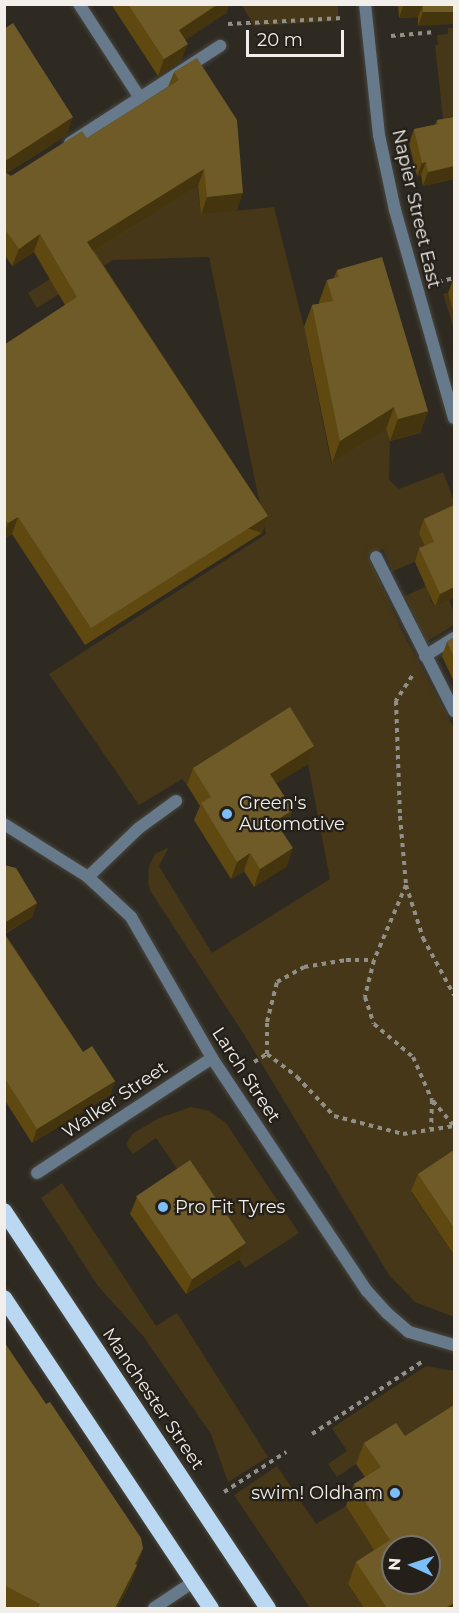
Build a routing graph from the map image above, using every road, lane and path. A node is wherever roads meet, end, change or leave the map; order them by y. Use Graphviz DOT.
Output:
graph roads {
  1 [pos="79,4"];
  2 [pos="365,4"];
  3 [pos="344,18"];
  4 [pos="219,28"];
  5 [pos="435,33"];
  6 [pos="387,36"];
  7 [pos="220,46"];
  8 [pos="140,98"];
  9 [pos="63,148"];
  10 [pos="454,278"];
  11 [pos="434,284"];
  12 [pos="454,418"];
  13 [pos="376,557"];
  14 [pos="454,638"];
  15 [pos="425,656"];
  16 [pos="454,711"];
  17 [pos="176,801"];
  18 [pos="4,824"];
  19 [pos="88,877"];
  20 [pos="406,885"];
  21 [pos="374,960"];
  22 [pos="454,995"];
  23 [pos="267,1054"];
  24 [pos="212,1058"];
  25 [pos="254,1062"];
  26 [pos="432,1100"];
  27 [pos="454,1126"];
  28 [pos="431,1129"];
  29 [pos="37,1173"];
  30 [pos="4,1211"];
  31 [pos="4,1298"];
  32 [pos="454,1345"];
  33 [pos="423,1361"];
  34 [pos="312,1434"];
  35 [pos="286,1452"];
  36 [pos="224,1492"];
  37 [pos="193,1582"];
  38 [pos="154,1608"];
  39 [pos="211,1608"];
  40 [pos="268,1608"];
  1 -- 8 [label="street"];
  2 -- 12 [label="street, Napier Street East"];
  3 -- 4 [label="path"];
  5 -- 6 [label="path"];
  7 -- 8 [label="street"];
  8 -- 9 [label="street"];
  10 -- 11 [label="path"];
  13 -- 15 [label="street"];
  14 -- 15 [label="street"];
  15 -- 16 [label="street"];
  15 -- 20 [label="path"];
  17 -- 19 [label="street"];
  18 -- 19 [label="street, Larch Street"];
  19 -- 24 [label="street, Larch Street"];
  20 -- 21 [label="path"];
  20 -- 22 [label="path"];
  21 -- 23 [label="path"];
  21 -- 26 [label="path"];
  23 -- 25 [label="path"];
  23 -- 28 [label="path"];
  24 -- 29 [label="street, Walker Street"];
  24 -- 32 [label="street, Larch Street"];
  26 -- 27 [label="path"];
  26 -- 28 [label="path"];
  27 -- 28 [label="path"];
  30 -- 40 [label="highway, Manchester Street"];
  31 -- 37 [label="highway"];
  33 -- 34 [label="path"];
  35 -- 36 [label="path"];
  37 -- 38 [label="street"];
  37 -- 39 [label="highway"];
}
